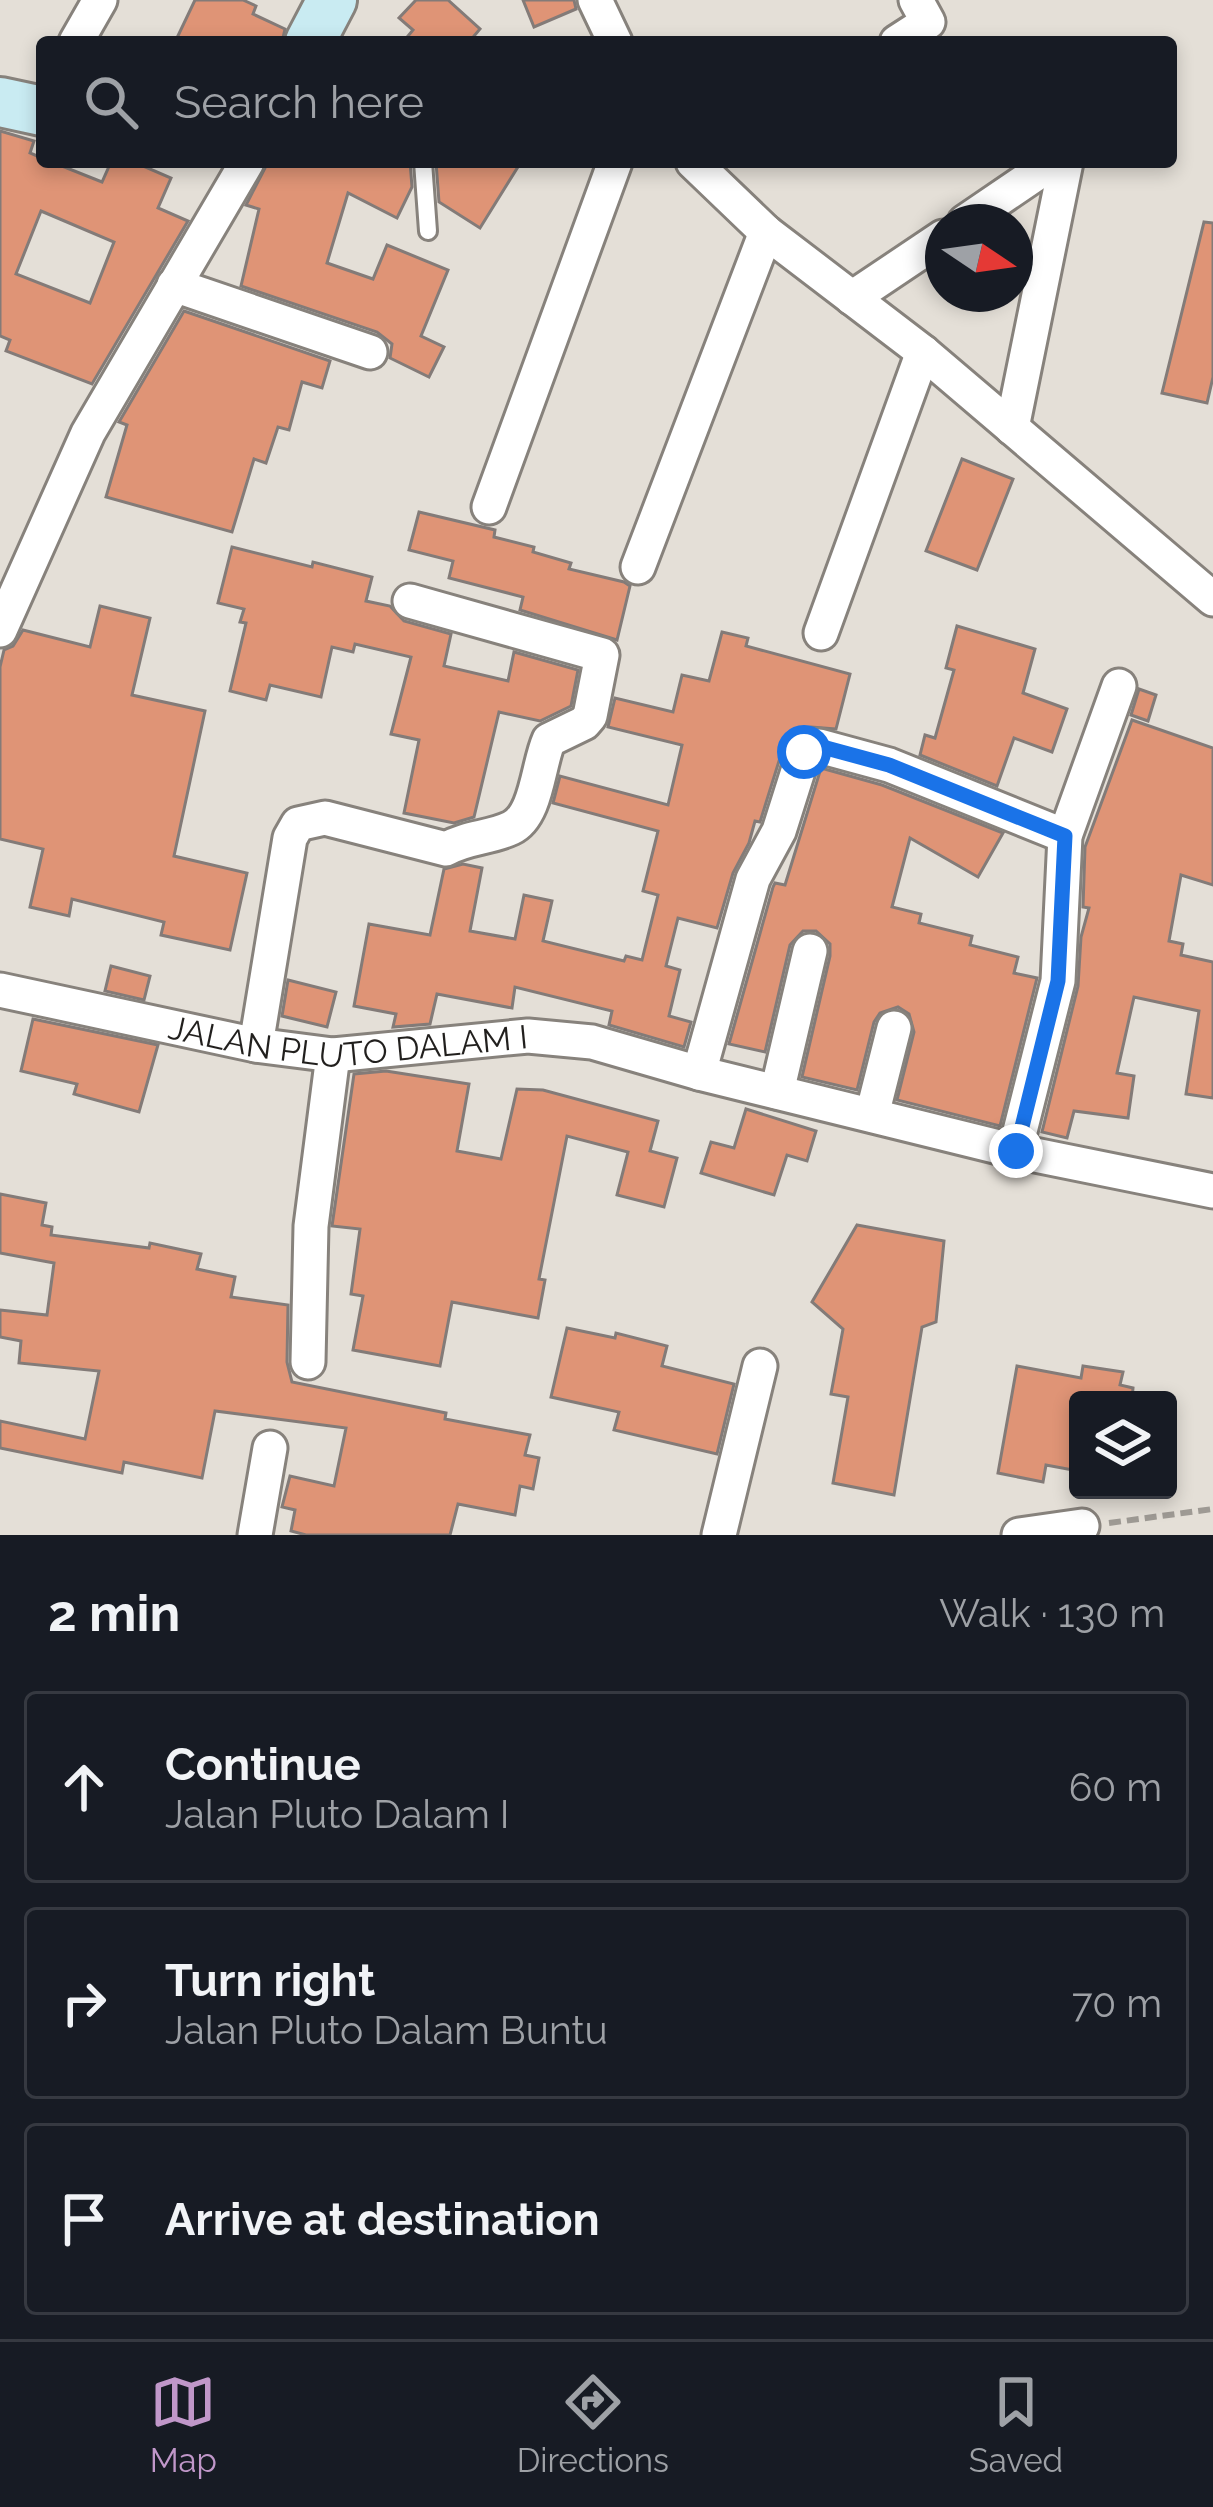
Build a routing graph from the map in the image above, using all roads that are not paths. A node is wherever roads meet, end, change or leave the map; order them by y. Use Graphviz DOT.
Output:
graph roads {
  1 [pos="100,0"];
  2 [pos="332,0"];
  3 [pos="595,0"];
  4 [pos="916,0"];
  5 [pos="79,36"];
  6 [pos="313,36"];
  7 [pos="612,36"];
  8 [pos="906,36"];
  9 [pos="0,102"];
  10 [pos="36,110"];
  11 [pos="243,168"];
  12 [pos="423,168"];
  13 [pos="613,168"];
  14 [pos="706,168"];
  15 [pos="1044,168"];
  16 [pos="1065,168"];
  17 [pos="991,204"];
  18 [pos="428,231"];
  19 [pos="766,232"];
  20 [pos="925,249"];
  21 [pos="174,285"];
  22 [pos="852,298"];
  23 [pos="370,352"];
  24 [pos="923,352"];
  25 [pos="1012,428"];
  26 [pos="490,507"];
  27 [pos="638,567"];
  28 [pos="1213,599"];
  29 [pos="410,601"];
  30 [pos="0,630"];
  31 [pos="821,633"];
  32 [pos="1119,686"];
  33 [pos="1065,836"];
  34 [pos="810,951"];
  35 [pos="0,990"];
  36 [pos="893,1028"];
  37 [pos="256,1045"];
  38 [pos="334,1055"];
  39 [pos="699,1073"];
  40 [pos="777,1092"];
  41 [pos="872,1115"];
  42 [pos="1016,1151"];
  43 [pos="1213,1191"];
  44 [pos="308,1362"];
  45 [pos="760,1366"];
  46 [pos="270,1448"];
  47 [pos="1082,1526"];
  48 [pos="255,1535"];
  49 [pos="719,1535"];
  50 [pos="1019,1535"];
  1 -- 5 [label="street"];
  2 -- 6 [label="street"];
  3 -- 7 [label="street"];
  4 -- 8 [label="street"];
  9 -- 10 [label="street"];
  11 -- 21 [label="street"];
  12 -- 18 [label="lane"];
  13 -- 26 [label="street"];
  14 -- 19 [label="street"];
  15 -- 17 [label="street"];
  16 -- 25 [label="street"];
  19 -- 22 [label="street"];
  19 -- 27 [label="street"];
  20 -- 22 [label="street"];
  21 -- 23 [label="street"];
  21 -- 30 [label="street"];
  22 -- 24 [label="street"];
  24 -- 25 [label="street"];
  24 -- 31 [label="street"];
  25 -- 28 [label="street"];
  29 -- 37 [label="street"];
  32 -- 33 [label="street"];
  33 -- 39 [label="street"];
  33 -- 42 [label="street"];
  34 -- 40 [label="street"];
  35 -- 37 [label="street, JALAN PLUTO DALAM I"];
  36 -- 41 [label="street"];
  37 -- 38 [label="street, JALAN PLUTO DALAM I"];
  38 -- 39 [label="street, JALAN PLUTO DALAM I"];
  38 -- 44 [label="street"];
  39 -- 40 [label="street, JALAN PLUTO DALAM I"];
  40 -- 41 [label="street, JALAN PLUTO DALAM I"];
  41 -- 42 [label="street, JALAN PLUTO DALAM I"];
  42 -- 43 [label="street, JALAN PLUTO DALAM I"];
  45 -- 49 [label="street"];
  46 -- 48 [label="street"];
  47 -- 50 [label="street"];
}
